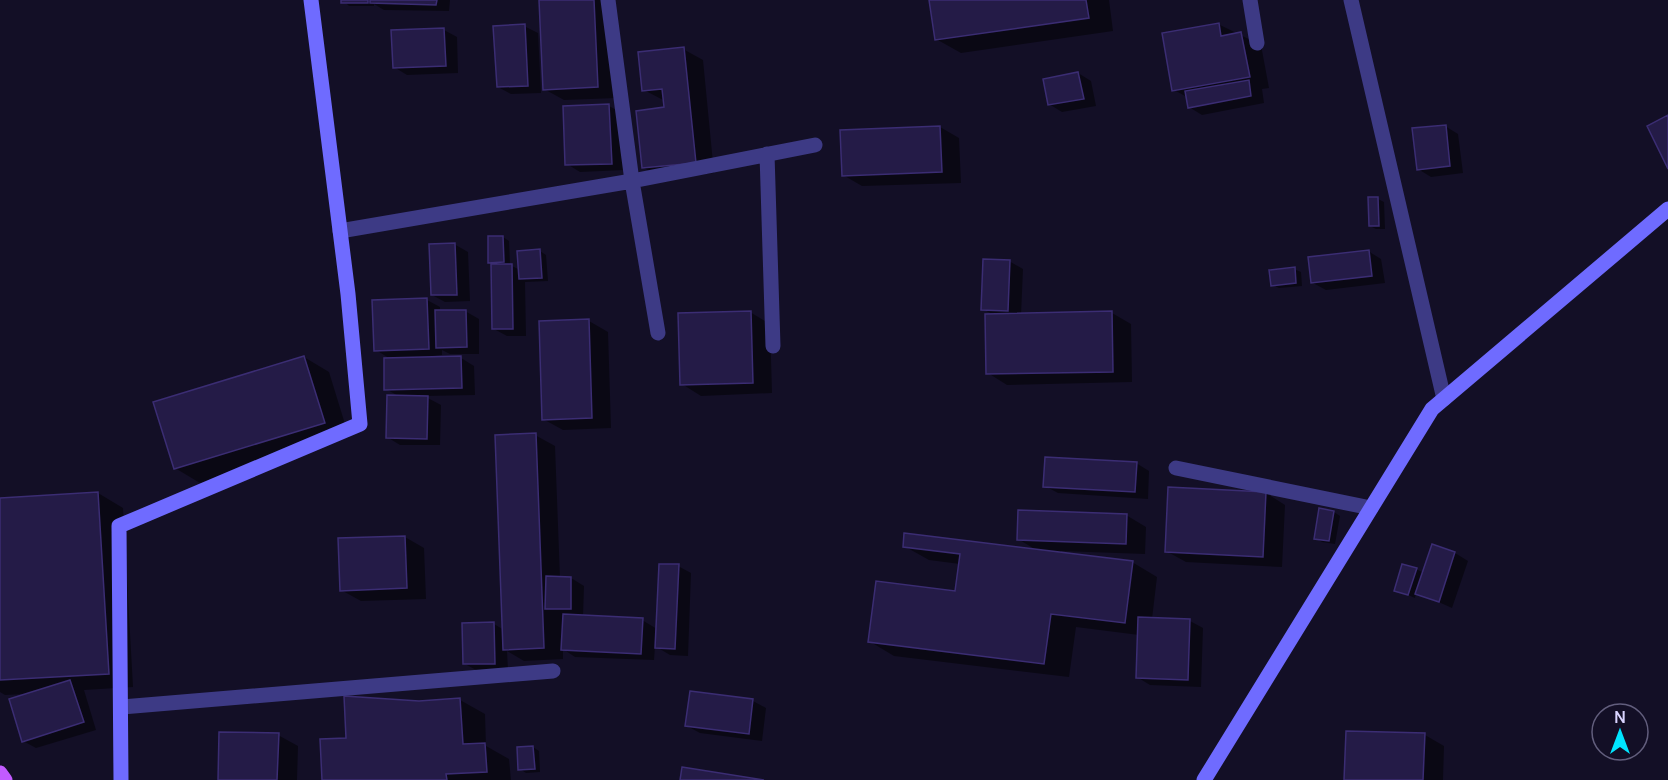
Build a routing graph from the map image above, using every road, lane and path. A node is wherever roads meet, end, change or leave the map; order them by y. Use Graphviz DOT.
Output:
graph roads {
  1 [pos="311,0"];
  2 [pos="608,0"];
  3 [pos="1250,0"];
  4 [pos="1351,0"];
  5 [pos="1257,43"];
  6 [pos="815,145"];
  7 [pos="767,154"];
  8 [pos="632,181"];
  9 [pos="1668,209"];
  10 [pos="340,231"];
  11 [pos="658,333"];
  12 [pos="772,346"];
  13 [pos="1444,399"];
  14 [pos="1176,468"];
  15 [pos="1371,508"];
  16 [pos="553,671"];
  17 [pos="122,707"];
  18 [pos="0,773"];
  19 [pos="5,780"];
  20 [pos="121,780"];
  21 [pos="1204,780"];
  1 -- 10 [label="street"];
  2 -- 8 [label="street"];
  3 -- 5 [label="street"];
  4 -- 13 [label="street"];
  6 -- 7 [label="street"];
  7 -- 8 [label="street"];
  7 -- 12 [label="street"];
  8 -- 10 [label="street"];
  8 -- 11 [label="street"];
  9 -- 13 [label="street"];
  10 -- 17 [label="street"];
  13 -- 15 [label="street"];
  14 -- 15 [label="street"];
  15 -- 21 [label="street"];
  16 -- 17 [label="street"];
  17 -- 20 [label="street"];
  18 -- 19 [label="main road"];
}
